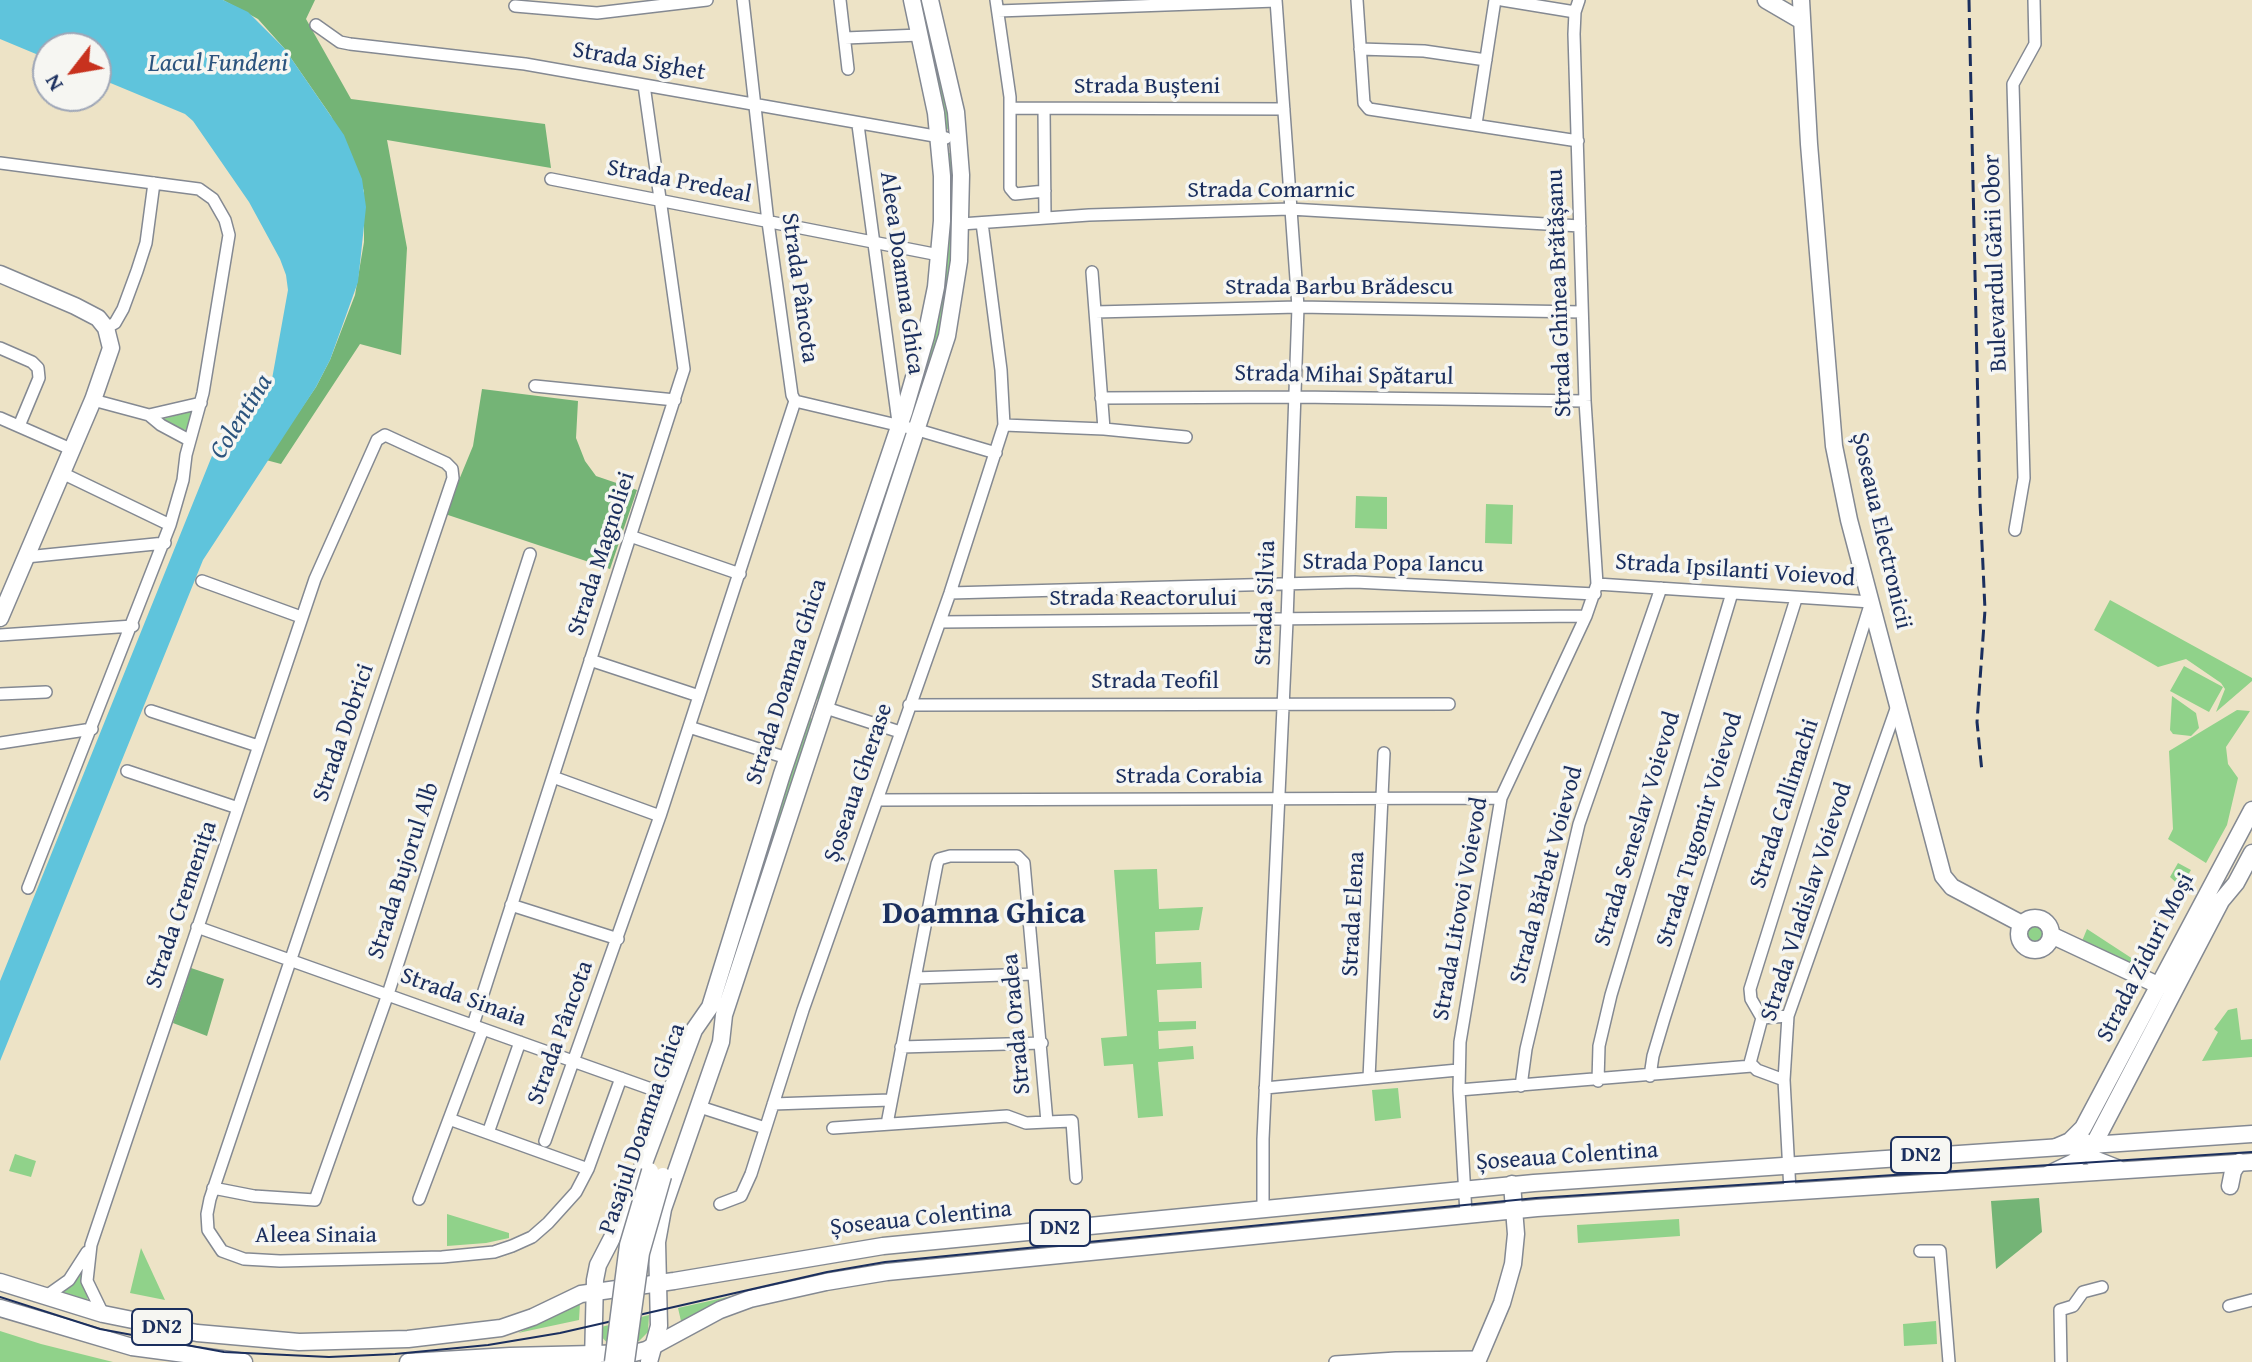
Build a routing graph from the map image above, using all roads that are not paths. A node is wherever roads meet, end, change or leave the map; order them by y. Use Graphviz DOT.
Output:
graph roads {
  1 [pos="707,0"];
  2 [pos="743,0"];
  3 [pos="840,0"];
  4 [pos="912,0"];
  5 [pos="930,0"];
  6 [pos="1357,0"];
  7 [pos="1495,0"];
  8 [pos="1502,0"];
  9 [pos="1766,0"];
  10 [pos="1801,0"];
  11 [pos="2034,0"];
  12 [pos="1276,1"];
  13 [pos="997,5"];
  14 [pos="515,6"];
  15 [pos="1577,6"];
  16 [pos="1802,21"];
  17 [pos="316,25"];
  18 [pos="920,35"];
  19 [pos="845,38"];
  20 [pos="1360,49"];
  21 [pos="1486,60"];
  22 [pos="848,69"];
  23 [pos="644,85"];
  24 [pos="755,106"];
  25 [pos="1011,108"];
  26 [pos="1044,109"];
  27 [pos="1284,109"];
  28 [pos="1476,124"];
  29 [pos="858,125"];
  30 [pos="958,138"];
  31 [pos="939,139"];
  32 [pos="1578,141"];
  33 [pos="0,163"];
  34 [pos="551,179"];
  35 [pos="154,183"];
  36 [pos="1045,191"];
  37 [pos="659,199"];
  38 [pos="1290,209"];
  39 [pos="1045,218"];
  40 [pos="768,222"];
  41 [pos="982,223"];
  42 [pos="961,224"];
  43 [pos="1580,226"];
  44 [pos="875,243"];
  45 [pos="939,255"];
  46 [pos="1092,272"];
  47 [pos="0,274"];
  48 [pos="1298,307"];
  49 [pos="1095,312"];
  50 [pos="1582,312"];
  51 [pos="106,328"];
  52 [pos="0,348"];
  53 [pos="535,386"];
  54 [pos="1297,397"];
  55 [pos="1101,398"];
  56 [pos="93,400"];
  57 [pos="675,400"];
  58 [pos="795,401"];
  59 [pos="1585,401"];
  60 [pos="201,403"];
  61 [pos="149,415"];
  62 [pos="0,418"];
  63 [pos="1004,425"];
  64 [pos="19,426"];
  65 [pos="898,426"];
  66 [pos="1104,429"];
  67 [pos="918,430"];
  68 [pos="1186,437"];
  69 [pos="189,440"];
  70 [pos="73,450"];
  71 [pos="996,453"];
  72 [pos="62,473"];
  73 [pos="170,525"];
  74 [pos="2015,530"];
  75 [pos="630,536"];
  76 [pos="165,543"];
  77 [pos="530,554"];
  78 [pos="26,557"];
  79 [pos="740,574"];
  80 [pos="315,579"];
  81 [pos="202,581"];
  82 [pos="7,584"];
  83 [pos="1289,584"];
  84 [pos="1661,588"];
  85 [pos="1596,589"];
  86 [pos="950,593"];
  87 [pos="1732,593"];
  88 [pos="1796,599"];
  89 [pos="1871,602"];
  90 [pos="1586,616"];
  91 [pos="301,617"];
  92 [pos="0,618"];
  93 [pos="1287,621"];
  94 [pos="940,622"];
  95 [pos="133,626"];
  96 [pos="0,635"];
  97 [pos="590,660"];
  98 [pos="46,692"];
  99 [pos="0,694"];
  100 [pos="699,696"];
  101 [pos="1284,703"];
  102 [pos="1449,704"];
  103 [pos="909,705"];
  104 [pos="1897,705"];
  105 [pos="826,708"];
  106 [pos="151,711"];
  107 [pos="689,727"];
  108 [pos="92,729"];
  109 [pos="900,732"];
  110 [pos="0,743"];
  111 [pos="258,746"];
  112 [pos="1384,753"];
  113 [pos="787,758"];
  114 [pos="127,771"];
  115 [pos="553,777"];
  116 [pos="1382,798"];
  117 [pos="1501,798"];
  118 [pos="1279,799"];
  119 [pos="877,800"];
  120 [pos="238,808"];
  121 [pos="2252,810"];
  122 [pos="660,816"];
  123 [pos="2252,853"];
  124 [pos="28,888"];
  125 [pos="511,905"];
  126 [pos="2022,924"];
  127 [pos="197,927"];
  128 [pos="2051,935"];
  129 [pos="618,939"];
  130 [pos="290,960"];
  131 [pos="1034,974"];
  132 [pos="915,978"];
  133 [pos="2160,986"];
  134 [pos="388,994"];
  135 [pos="717,1011"];
  136 [pos="1788,1016"];
  137 [pos="1762,1018"];
  138 [pos="478,1027"];
  139 [pos="520,1042"];
  140 [pos="1042,1043"];
  141 [pos="901,1047"];
  142 [pos="575,1062"];
  143 [pos="1752,1066"];
  144 [pos="1458,1070"];
  145 [pos="1650,1076"];
  146 [pos="621,1078"];
  147 [pos="1369,1078"];
  148 [pos="1784,1080"];
  149 [pos="1598,1081"];
  150 [pos="1521,1086"];
  151 [pos="1265,1088"];
  152 [pos="1459,1090"];
  153 [pos="668,1095"];
  154 [pos="890,1100"];
  155 [pos="773,1104"];
  156 [pos="700,1107"];
  157 [pos="2114,1107"];
  158 [pos="449,1119"];
  159 [pos="1047,1122"];
  160 [pos="887,1124"];
  161 [pos="765,1128"];
  162 [pos="833,1128"];
  163 [pos="488,1133"];
  164 [pos="2252,1134"];
  165 [pos="545,1141"];
  166 [pos="2133,1141"];
  167 [pos="2087,1142"];
  168 [pos="2245,1162"];
  169 [pos="2117,1168"];
  170 [pos="588,1169"];
  171 [pos="657,1174"];
  172 [pos="2049,1174"];
  173 [pos="1076,1178"];
  174 [pos="1789,1178"];
  175 [pos="1512,1184"];
  176 [pos="213,1188"];
  177 [pos="1464,1189"];
  178 [pos="419,1199"];
  179 [pos="720,1204"];
  180 [pos="1263,1209"];
  181 [pos="1514,1210"];
  182 [pos="1466,1214"];
  183 [pos="91,1245"];
  184 [pos="1920,1251"];
  185 [pos="0,1282"];
  186 [pos="658,1284"];
  187 [pos="2102,1287"];
  188 [pos="595,1291"];
  189 [pos="45,1297"];
  190 [pos="2252,1300"];
  191 [pos="2229,1306"];
  192 [pos="0,1308"];
  193 [pos="103,1314"];
  194 [pos="656,1345"];
  195 [pos="510,1356"];
  196 [pos="155,1357"];
  197 [pos="593,1358"];
  198 [pos="1399,1360"];
  199 [pos="1478,1360"];
  200 [pos="244,1362"];
  201 [pos="408,1362"];
  202 [pos="529,1362"];
  203 [pos="613,1362"];
  204 [pos="626,1362"];
  205 [pos="649,1362"];
  206 [pos="1335,1362"];
  207 [pos="1949,1362"];
  208 [pos="2061,1362"];
  1 -- 14 [label="street"];
  2 -- 24 [label="street, Strada Pâncota"];
  3 -- 19 [label="street"];
  4 -- 18 [label="main road, Strada Doamna Ghica"];
  5 -- 30 [label="main road, Strada Doamna Ghica"];
  6 -- 20 [label="street"];
  7 -- 21 [label="street"];
  8 -- 15 [label="street"];
  9 -- 16 [label="main road"];
  10 -- 16 [label="main road, Șoseaua Electronicii"];
  11 -- 74 [label="street, Bulevardul Gării Obor"];
  12 -- 13 [label="street"];
  12 -- 27 [label="street, Strada Silvia"];
  13 -- 25 [label="street"];
  15 -- 32 [label="street, Strada Ghinea Brătășanu"];
  16 -- 89 [label="main road, Șoseaua Electronicii"];
  17 -- 23 [label="street, Strada Sighet"];
  18 -- 19 [label="street"];
  18 -- 31 [label="main road, Strada Doamna Ghica"];
  19 -- 22 [label="street"];
  20 -- 21 [label="street"];
  20 -- 28 [label="street"];
  21 -- 28 [label="street"];
  23 -- 24 [label="street, Strada Sighet"];
  23 -- 37 [label="street, Strada Magnoliei"];
  24 -- 29 [label="street, Strada Sighet"];
  24 -- 40 [label="street, Strada Pâncota"];
  25 -- 26 [label="street, Strada Bușteni"];
  25 -- 36 [label="street"];
  26 -- 27 [label="street, Strada Bușteni"];
  26 -- 36 [label="street"];
  27 -- 38 [label="street, Strada Silvia"];
  28 -- 32 [label="street"];
  29 -- 31 [label="street, Strada Sighet"];
  29 -- 44 [label="street, Aleea Doamna Ghica"];
  30 -- 31 [label="street, Strada Sighet"];
  30 -- 42 [label="main road, Strada Doamna Ghica"];
  31 -- 45 [label="main road, Strada Doamna Ghica"];
  32 -- 43 [label="street, Strada Ghinea Brătășanu"];
  33 -- 35 [label="street"];
  34 -- 37 [label="street, Strada Predeal"];
  35 -- 51 [label="street"];
  35 -- 60 [label="street"];
  36 -- 39 [label="street"];
  37 -- 40 [label="street, Strada Predeal"];
  37 -- 57 [label="street, Strada Magnoliei"];
  38 -- 39 [label="street, Strada Comarnic"];
  38 -- 43 [label="street, Strada Comarnic"];
  38 -- 48 [label="street, Strada Silvia"];
  39 -- 41 [label="street, Strada Comarnic"];
  40 -- 44 [label="street, Strada Predeal"];
  40 -- 58 [label="street, Strada Pâncota"];
  41 -- 42 [label="street, Strada Comarnic"];
  41 -- 63 [label="street, Șoseaua Gherase"];
  42 -- 67 [label="main road, Strada Doamna Ghica"];
  43 -- 50 [label="street, Strada Ghinea Brătășanu"];
  44 -- 45 [label="street, Strada Predeal"];
  44 -- 65 [label="street, Aleea Doamna Ghica"];
  45 -- 65 [label="main road, Strada Doamna Ghica"];
  46 -- 49 [label="street"];
  47 -- 51 [label="main road"];
  48 -- 49 [label="street, Strada Barbu Brădescu"];
  48 -- 50 [label="street, Strada Barbu Brădescu"];
  48 -- 54 [label="street, Strada Silvia"];
  49 -- 55 [label="street"];
  50 -- 59 [label="street, Strada Ghinea Brătășanu"];
  51 -- 56 [label="main road"];
  52 -- 64 [label="street"];
  53 -- 57 [label="street"];
  54 -- 55 [label="street, Strada Mihai Spătarul"];
  54 -- 59 [label="street, Strada Mihai Spătarul"];
  54 -- 83 [label="street, Strada Silvia"];
  55 -- 66 [label="street"];
  56 -- 61 [label="street"];
  56 -- 70 [label="main road"];
  57 -- 75 [label="street, Strada Magnoliei"];
  58 -- 65 [label="street"];
  58 -- 79 [label="street, Strada Pâncota"];
  59 -- 85 [label="street, Strada Ghinea Brătășanu"];
  60 -- 61 [label="street"];
  60 -- 69 [label="street"];
  61 -- 69 [label="street"];
  62 -- 64 [label="street"];
  63 -- 66 [label="street"];
  63 -- 71 [label="street, Șoseaua Gherase"];
  64 -- 70 [label="street"];
  65 -- 67 [label="street"];
  65 -- 113 [label="main road, Strada Doamna Ghica"];
  66 -- 68 [label="street"];
  67 -- 71 [label="street"];
  67 -- 105 [label="main road, Strada Doamna Ghica"];
  69 -- 73 [label="street"];
  70 -- 72 [label="main road"];
  71 -- 86 [label="street, Șoseaua Gherase"];
  72 -- 73 [label="street"];
  72 -- 78 [label="main road"];
  73 -- 76 [label="street"];
  75 -- 79 [label="street"];
  75 -- 97 [label="street, Strada Magnoliei"];
  76 -- 78 [label="street"];
  76 -- 95 [label="street"];
  77 -- 134 [label="street, Strada Bujorul Alb"];
  78 -- 82 [label="main road"];
  79 -- 100 [label="street, Strada Pâncota"];
  80 -- 91 [label="street, Strada Cremenița"];
  80 -- 130 [label="street, Strada Dobrici"];
  81 -- 91 [label="street"];
  82 -- 92 [label="main road"];
  83 -- 85 [label="street, Strada Popa Iancu"];
  83 -- 86 [label="street, Strada Popa Iancu"];
  83 -- 93 [label="street, Strada Silvia"];
  84 -- 85 [label="street, Strada Ipsilanti Voievod"];
  84 -- 87 [label="street, Strada Ipsilanti Voievod"];
  84 -- 150 [label="street, Strada Bărbat Voievod"];
  85 -- 90 [label="street, Strada Litovoi Voievod"];
  86 -- 94 [label="street, Șoseaua Gherase"];
  87 -- 88 [label="street, Strada Ipsilanti Voievod"];
  87 -- 149 [label="street, Strada Seneslav Voievod"];
  88 -- 89 [label="street, Strada Ipsilanti Voievod"];
  88 -- 145 [label="street, Strada Tugomir Voievod"];
  89 -- 104 [label="main road, Șoseaua Electronicii"];
  89 -- 137 [label="street, Strada Callimachi"];
  90 -- 93 [label="street, Strada Reactorului"];
  90 -- 117 [label="street, Strada Litovoi Voievod"];
  91 -- 111 [label="street, Strada Cremenița"];
  93 -- 94 [label="street, Strada Reactorului"];
  93 -- 101 [label="street, Strada Silvia"];
  94 -- 103 [label="street, Șoseaua Gherase"];
  95 -- 96 [label="street"];
  95 -- 108 [label="street"];
  97 -- 100 [label="street"];
  97 -- 115 [label="street, Strada Magnoliei"];
  98 -- 99 [label="street"];
  100 -- 107 [label="street, Strada Pâncota"];
  101 -- 102 [label="street, Strada Teofil"];
  101 -- 103 [label="street, Strada Teofil"];
  101 -- 118 [label="street, Strada Silvia"];
  103 -- 109 [label="street, Șoseaua Gherase"];
  104 -- 126 [label="main road, Șoseaua Electronicii"];
  104 -- 136 [label="street, Strada Vladislav Voievod"];
  105 -- 109 [label="street"];
  105 -- 135 [label="main road, Strada Doamna Ghica"];
  106 -- 111 [label="street"];
  107 -- 113 [label="street"];
  107 -- 122 [label="street, Strada Pâncota"];
  108 -- 110 [label="street"];
  108 -- 124 [label="street"];
  109 -- 119 [label="street, Șoseaua Gherase"];
  111 -- 120 [label="street, Strada Cremenița"];
  112 -- 116 [label="street, Strada Elena"];
  113 -- 135 [label="main road, Strada Doamna Ghica"];
  114 -- 120 [label="street"];
  115 -- 122 [label="street"];
  115 -- 125 [label="street, Strada Magnoliei"];
  116 -- 117 [label="street, Strada Corabia"];
  116 -- 118 [label="street, Strada Corabia"];
  116 -- 147 [label="street, Strada Elena"];
  117 -- 144 [label="street, Strada Litovoi Voievod"];
  118 -- 119 [label="street, Strada Corabia"];
  118 -- 151 [label="street, Strada Silvia"];
  119 -- 155 [label="street, Șoseaua Gherase"];
  120 -- 127 [label="street, Strada Cremenița"];
  121 -- 133 [label="main road, Strada Ziduri Moși"];
  122 -- 129 [label="street, Strada Pâncota"];
  123 -- 157 [label="main road, Strada Ziduri Moși"];
  125 -- 129 [label="street, Strada Pâncota"];
  125 -- 138 [label="street, Strada Magnoliei"];
  126 -- 128 [label="main road"];
  126 -- 128 [label="main road"];
  127 -- 130 [label="street, Strada Sinaia"];
  127 -- 183 [label="street, Strada Cremenița"];
  128 -- 133 [label="main road"];
  129 -- 142 [label="street, Strada Pâncota"];
  130 -- 134 [label="street, Strada Sinaia"];
  130 -- 176 [label="street, Aleea Sinaia"];
  131 -- 132 [label="street"];
  131 -- 132 [label="street, Strada Oradea"];
  131 -- 140 [label="street, Strada Oradea"];
  132 -- 141 [label="street, Strada Oradea"];
  133 -- 167 [label="main road, Strada Ziduri Moși"];
  134 -- 138 [label="street, Strada Sinaia"];
  134 -- 176 [label="street, Strada Bujorul Alb"];
  135 -- 153 [label="main road, Strada Doamna Ghica"];
  135 -- 156 [label="main road, Strada Doamna Ghica"];
  135 -- 171 [label="main road, Pasajul Doamna Ghica"];
  136 -- 137 [label="street"];
  136 -- 148 [label="street, Strada Vladislav Voievod"];
  137 -- 143 [label="street"];
  138 -- 139 [label="street, Strada Sinaia"];
  138 -- 158 [label="street, Strada Magnoliei"];
  139 -- 142 [label="street, Strada Sinaia"];
  139 -- 163 [label="street"];
  140 -- 141 [label="street"];
  140 -- 159 [label="street, Strada Oradea"];
  141 -- 154 [label="street, Strada Oradea"];
  142 -- 146 [label="street, Strada Sinaia"];
  142 -- 165 [label="street, Strada Pâncota"];
  143 -- 145 [label="street"];
  143 -- 148 [label="street"];
  144 -- 147 [label="street"];
  144 -- 152 [label="street, Strada Litovoi Voievod"];
  145 -- 149 [label="street"];
  146 -- 153 [label="street, Strada Sinaia"];
  146 -- 170 [label="street, Aleea Sinaia"];
  147 -- 151 [label="street"];
  148 -- 174 [label="street, Strada Vladislav Voievod"];
  149 -- 150 [label="street"];
  150 -- 152 [label="street"];
  151 -- 180 [label="street, Strada Silvia"];
  152 -- 177 [label="street, Strada Litovoi Voievod"];
  153 -- 188 [label="main road, Strada Doamna Ghica"];
  154 -- 155 [label="street"];
  154 -- 160 [label="street, Strada Oradea"];
  155 -- 161 [label="street, Șoseaua Gherase"];
  156 -- 161 [label="street"];
  156 -- 186 [label="main road, Strada Doamna Ghica"];
  157 -- 166 [label="main road"];
  157 -- 167 [label="main road, Strada Ziduri Moși"];
  158 -- 163 [label="street"];
  158 -- 178 [label="street, Strada Magnoliei"];
  159 -- 160 [label="street"];
  159 -- 173 [label="street, Strada Oradea"];
  160 -- 162 [label="street"];
  161 -- 179 [label="street, Șoseaua Gherase"];
  163 -- 170 [label="street"];
  164 -- 166 [label="main road, Șoseaua Colentina / DN2"];
  166 -- 167 [label="main road, Șoseaua Colentina / DN2"];
  167 -- 169 [label="main road"];
  167 -- 172 [label="main road, Strada Ziduri Moși"];
  167 -- 174 [label="main road, Șoseaua Colentina / DN2"];
  168 -- 169 [label="main road, Șoseaua Colentina / DN2"];
  169 -- 172 [label="main road, Șoseaua Colentina / DN2"];
  170 -- 176 [label="street, Aleea Sinaia"];
  171 -- 203 [label="main road, Pasajul Doamna Ghica, bridge"];
  171 -- 204 [label="main road, Pasajul Doamna Ghica, bridge"];
  172 -- 174 [label="main road, Șoseaua Colentina / DN2"];
  174 -- 175 [label="main road, Șoseaua Colentina / DN2"];
  174 -- 181 [label="main road, Șoseaua Colentina / DN2"];
  175 -- 177 [label="main road, Șoseaua Colentina / DN2"];
  175 -- 181 [label="main road"];
  177 -- 180 [label="main road, Șoseaua Colentina / DN2"];
  177 -- 182 [label="street, Strada Litovoi Voievod"];
  180 -- 186 [label="main road, Șoseaua Colentina / DN2"];
  181 -- 182 [label="main road, Șoseaua Colentina / DN2"];
  181 -- 199 [label="main road"];
  182 -- 194 [label="main road, Șoseaua Colentina / DN2"];
  183 -- 189 [label="street, Strada Cremenița"];
  183 -- 193 [label="street, Strada Cremenița"];
  184 -- 207 [label="street"];
  185 -- 189 [label="main road, Șoseaua Colentina / DN2"];
  186 -- 188 [label="main road, Șoseaua Colentina / DN2"];
  186 -- 194 [label="main road, Strada Doamna Ghica"];
  187 -- 208 [label="street"];
  188 -- 193 [label="main road, Șoseaua Colentina / DN2"];
  188 -- 197 [label="main road, Strada Doamna Ghica"];
  189 -- 193 [label="main road, Șoseaua Colentina / DN2"];
  190 -- 191 [label="street"];
  192 -- 196 [label="main road, DN2"];
  194 -- 197 [label="main road, Șoseaua Colentina / DN2"];
  194 -- 205 [label="main road, Strada Doamna Ghica"];
  195 -- 197 [label="main road, Șoseaua Colentina / DN2"];
  195 -- 201 [label="main road, Șoseaua Colentina / DN2"];
  195 -- 202 [label="main road"];
  196 -- 200 [label="main road, DN2"];
  198 -- 199 [label="street"];
  198 -- 206 [label="street"];
}
